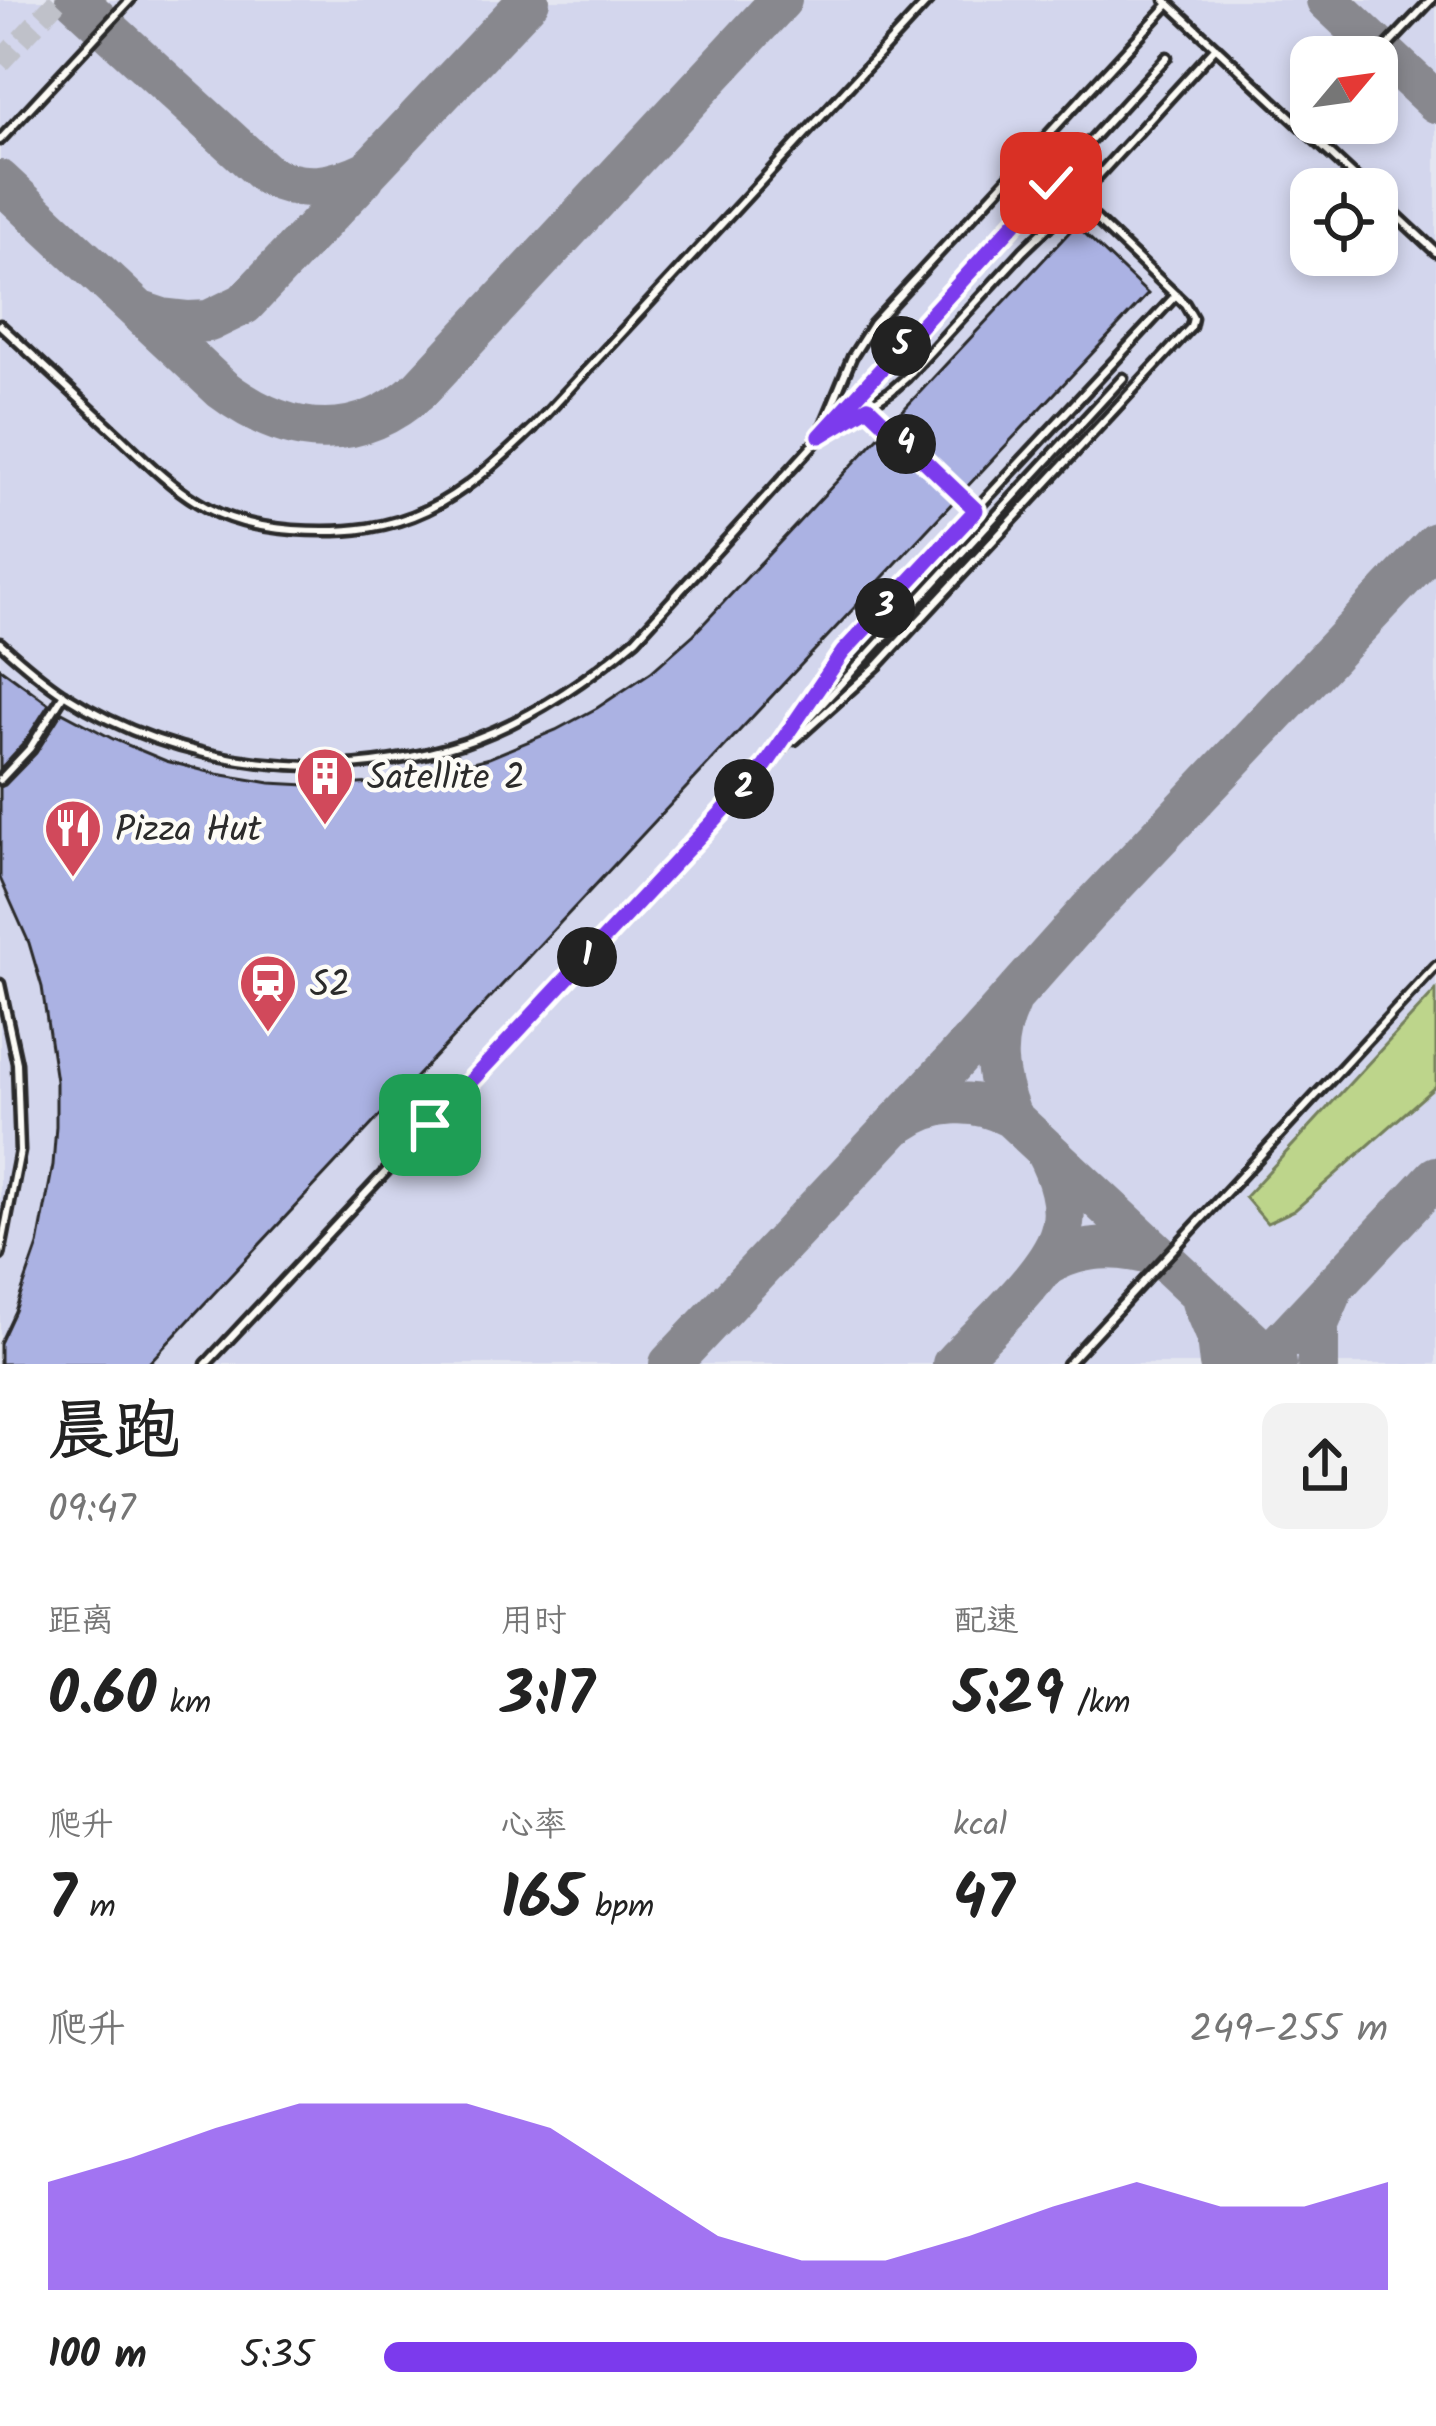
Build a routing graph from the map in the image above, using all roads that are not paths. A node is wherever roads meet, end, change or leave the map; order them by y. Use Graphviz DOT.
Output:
graph roads {
  1 [pos="130,0"];
  2 [pos="929,0"];
  3 [pos="1431,0"];
  4 [pos="1167,2"];
  5 [pos="1397,36"];
  6 [pos="1216,47"];
  7 [pos="1167,57"];
  8 [pos="1290,117"];
  9 [pos="0,140"];
  10 [pos="1319,144"];
  11 [pos="1345,168"];
  12 [pos="1076,200"];
  13 [pos="1398,217"];
  14 [pos="1436,252"];
  15 [pos="1176,294"];
  16 [pos="0,325"];
  17 [pos="1123,378"];
  18 [pos="868,407"];
  19 [pos="820,436"];
  20 [pos="976,510"];
  21 [pos="0,644"];
  22 [pos="64,694"];
  23 [pos="765,766"];
  24 [pos="0,780"];
  25 [pos="1436,966"];
  26 [pos="0,984"];
  27 [pos="0,1255"];
  28 [pos="206,1364"];
  29 [pos="1067,1364"];
  1 -- 9 [label="lane"];
  2 -- 16 [label="lane"];
  3 -- 5 [label="lane"];
  4 -- 6 [label="lane"];
  4 -- 19 [label="lane"];
  6 -- 8 [label="lane"];
  6 -- 12 [label="lane"];
  7 -- 19 [label="lane"];
  10 -- 11 [label="lane"];
  12 -- 15 [label="lane"];
  12 -- 18 [label="lane"];
  13 -- 14 [label="lane"];
  15 -- 20 [label="lane"];
  15 -- 23 [label="lane"];
  17 -- 23 [label="lane"];
  18 -- 19 [label="lane"];
  18 -- 20 [label="lane"];
  19 -- 22 [label="lane"];
  20 -- 23 [label="lane"];
  21 -- 22 [label="lane"];
  22 -- 24 [label="lane"];
  23 -- 28 [label="lane"];
  25 -- 29 [label="lane"];
  26 -- 27 [label="lane"];
}
